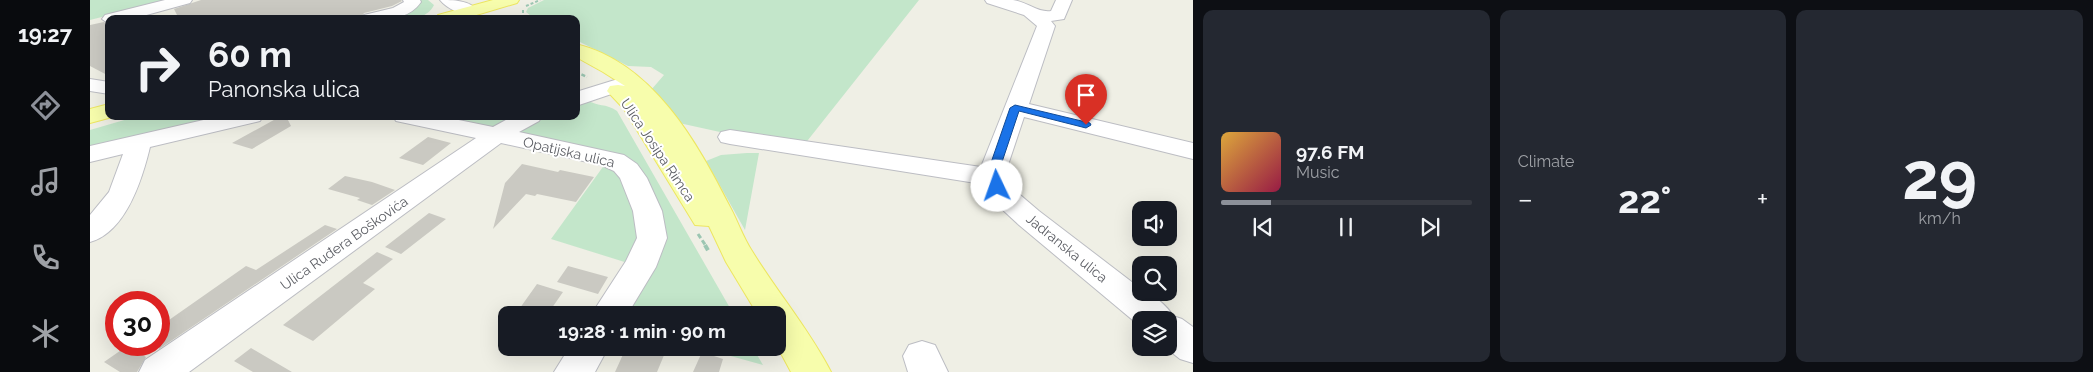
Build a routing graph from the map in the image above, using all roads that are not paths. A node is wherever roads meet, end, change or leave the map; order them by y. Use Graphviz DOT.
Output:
graph roads {
  1 [pos="184,0"];
  2 [pos="411,0"];
  3 [pos="446,0"];
  4 [pos="526,0"];
  5 [pos="993,0"];
  6 [pos="1064,0"];
  7 [pos="477,9"];
  8 [pos="515,13"];
  9 [pos="126,15"];
  10 [pos="385,15"];
  11 [pos="436,15"];
  12 [pos="457,15"];
  13 [pos="1041,18"];
  14 [pos="580,52"];
  15 [pos="580,65"];
  16 [pos="622,84"];
  17 [pos="90,85"];
  18 [pos="105,87"];
  19 [pos="580,98"];
  20 [pos="1015,108"];
  21 [pos="105,112"];
  22 [pos="90,116"];
  23 [pos="235,120"];
  24 [pos="422,120"];
  25 [pos="524,120"];
  26 [pos="495,136"];
  27 [pos="730,137"];
  28 [pos="139,143"];
  29 [pos="1193,151"];
  30 [pos="90,154"];
  31 [pos="992,177"];
  32 [pos="90,232"];
  33 [pos="614,306"];
  34 [pos="1146,311"];
  35 [pos="1177,335"];
  36 [pos="1193,348"];
  37 [pos="584,356"];
  38 [pos="159,372"];
  39 [pos="574,372"];
  40 [pos="811,372"];
  1 -- 9 [label="street"];
  2 -- 10 [label="street"];
  3 -- 7 [label="street"];
  3 -- 11 [label="main road"];
  4 -- 8 [label="main road"];
  5 -- 13 [label="street"];
  6 -- 13 [label="street"];
  7 -- 8 [label="main road"];
  7 -- 12 [label="main road"];
  13 -- 20 [label="street"];
  14 -- 16 [label="main road, Ulica Josipa Rimca"];
  15 -- 16 [label="main road, Ulica Josipa Rimca"];
  16 -- 19 [label="street"];
  16 -- 40 [label="main road, Ulica Josipa Rimca"];
  17 -- 18 [label="street"];
  20 -- 29 [label="street"];
  20 -- 31 [label="street"];
  21 -- 22 [label="main road"];
  23 -- 28 [label="street"];
  24 -- 26 [label="street, Opatijska ulica"];
  25 -- 26 [label="street, Ulica Ruđera Boškovića"];
  26 -- 33 [label="street, Opatijska ulica"];
  26 -- 38 [label="street, Ulica Ruđera Boškovića"];
  27 -- 31 [label="street"];
  28 -- 30 [label="street"];
  28 -- 32 [label="street"];
  31 -- 34 [label="street, Jadranska ulica"];
  35 -- 36 [label="street"];
  37 -- 39 [label="street"];
}
